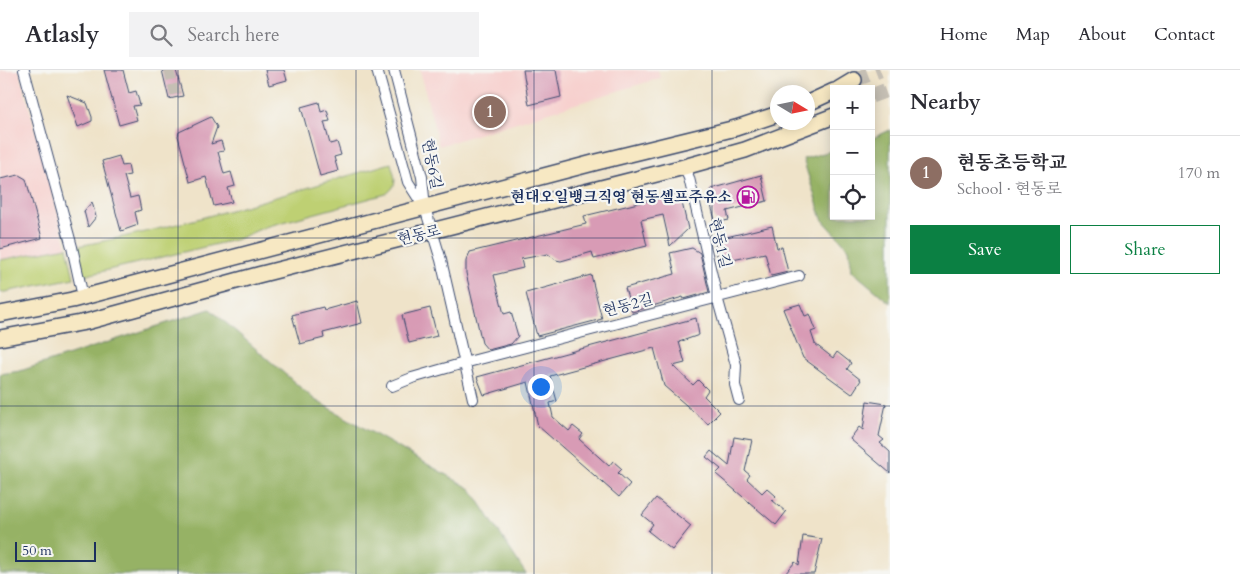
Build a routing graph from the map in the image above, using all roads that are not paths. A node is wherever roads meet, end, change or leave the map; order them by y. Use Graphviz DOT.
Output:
graph roads {
  1 [pos="24,70"];
  2 [pos="377,70"];
  3 [pos="394,70"];
  4 [pos="854,80"];
  5 [pos="846,85"];
  6 [pos="830,94"];
  7 [pos="815,100"];
  8 [pos="770,117"];
  9 [pos="830,118"];
  10 [pos="684,167"];
  11 [pos="425,208"];
  12 [pos="432,232"];
  13 [pos="799,276"];
  14 [pos="83,297"];
  15 [pos="717,297"];
  16 [pos="0,314"];
  17 [pos="0,338"];
  18 [pos="464,363"];
  19 [pos="392,386"];
  20 [pos="473,399"];
  21 [pos="739,400"];
  1 -- 14 [label="street"];
  2 -- 11 [label="street, 현동6길"];
  3 -- 11 [label="street, 현동6길"];
  4 -- 5 [label="main road"];
  6 -- 7 [label="main road"];
  8 -- 11 [label="main road, 현동로"];
  9 -- 10 [label="main road, 현동로"];
  10 -- 12 [label="main road, 현동로"];
  10 -- 15 [label="street, 현동1길"];
  11 -- 12 [label="street"];
  11 -- 14 [label="main road, 현동로"];
  12 -- 17 [label="main road, 현동로"];
  12 -- 18 [label="street"];
  13 -- 15 [label="street, 현동2길"];
  14 -- 16 [label="main road, 현동로"];
  15 -- 18 [label="street, 현동2길"];
  15 -- 21 [label="street, 현동1길"];
  18 -- 19 [label="street, 현동2길"];
  18 -- 20 [label="street"];
}
